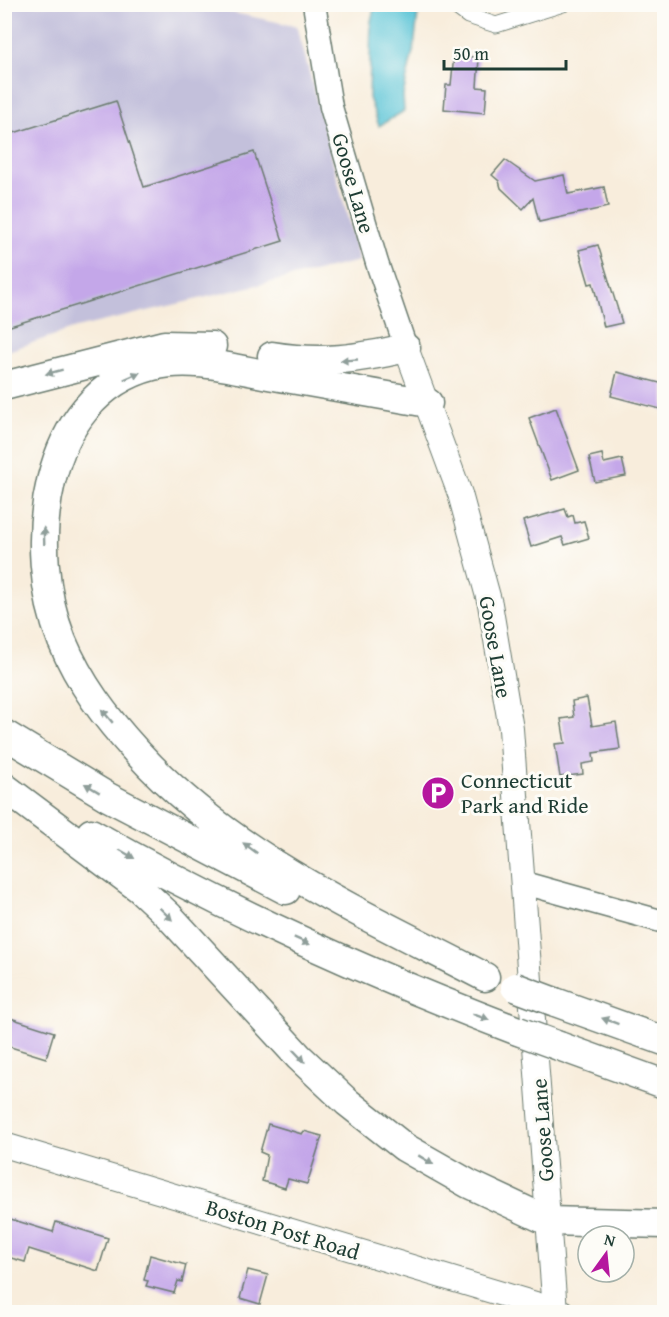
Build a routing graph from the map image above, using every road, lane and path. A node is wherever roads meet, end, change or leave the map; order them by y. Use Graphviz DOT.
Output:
graph roads {
  1 [pos="314,4"];
  2 [pos="452,4"];
  3 [pos="563,4"];
  4 [pos="406,348"];
  5 [pos="4,386"];
  6 [pos="428,403"];
  7 [pos="4,734"];
  8 [pos="4,781"];
  9 [pos="4,787"];
  10 [pos="524,883"];
  11 [pos="664,922"];
  12 [pos="485,977"];
  13 [pos="664,1041"];
  14 [pos="664,1084"];
  15 [pos="4,1145"];
  16 [pos="548,1221"];
  17 [pos="664,1224"];
  18 [pos="557,1312"];
  1 -- 4 [label="street, Goose Lane"];
  2 -- 3 [label="street"];
  4 -- 5 [label="highway, one-way"];
  4 -- 6 [label="main road, Goose Lane"];
  6 -- 10 [label="main road, Goose Lane"];
  12 -- 6 [label="highway, one-way"];
  12 -- 7 [label="highway, one-way"];
  8 -- 14 [label="highway, one-way, bridge"];
  9 -- 16 [label="highway, one-way"];
  10 -- 11 [label="street"];
  10 -- 16 [label="main road, Goose Lane"];
  13 -- 12 [label="highway, one-way, bridge"];
  15 -- 18 [label="main road, Boston Post Road"];
  16 -- 17 [label="highway"];
  16 -- 18 [label="main road, Goose Lane"];
}
